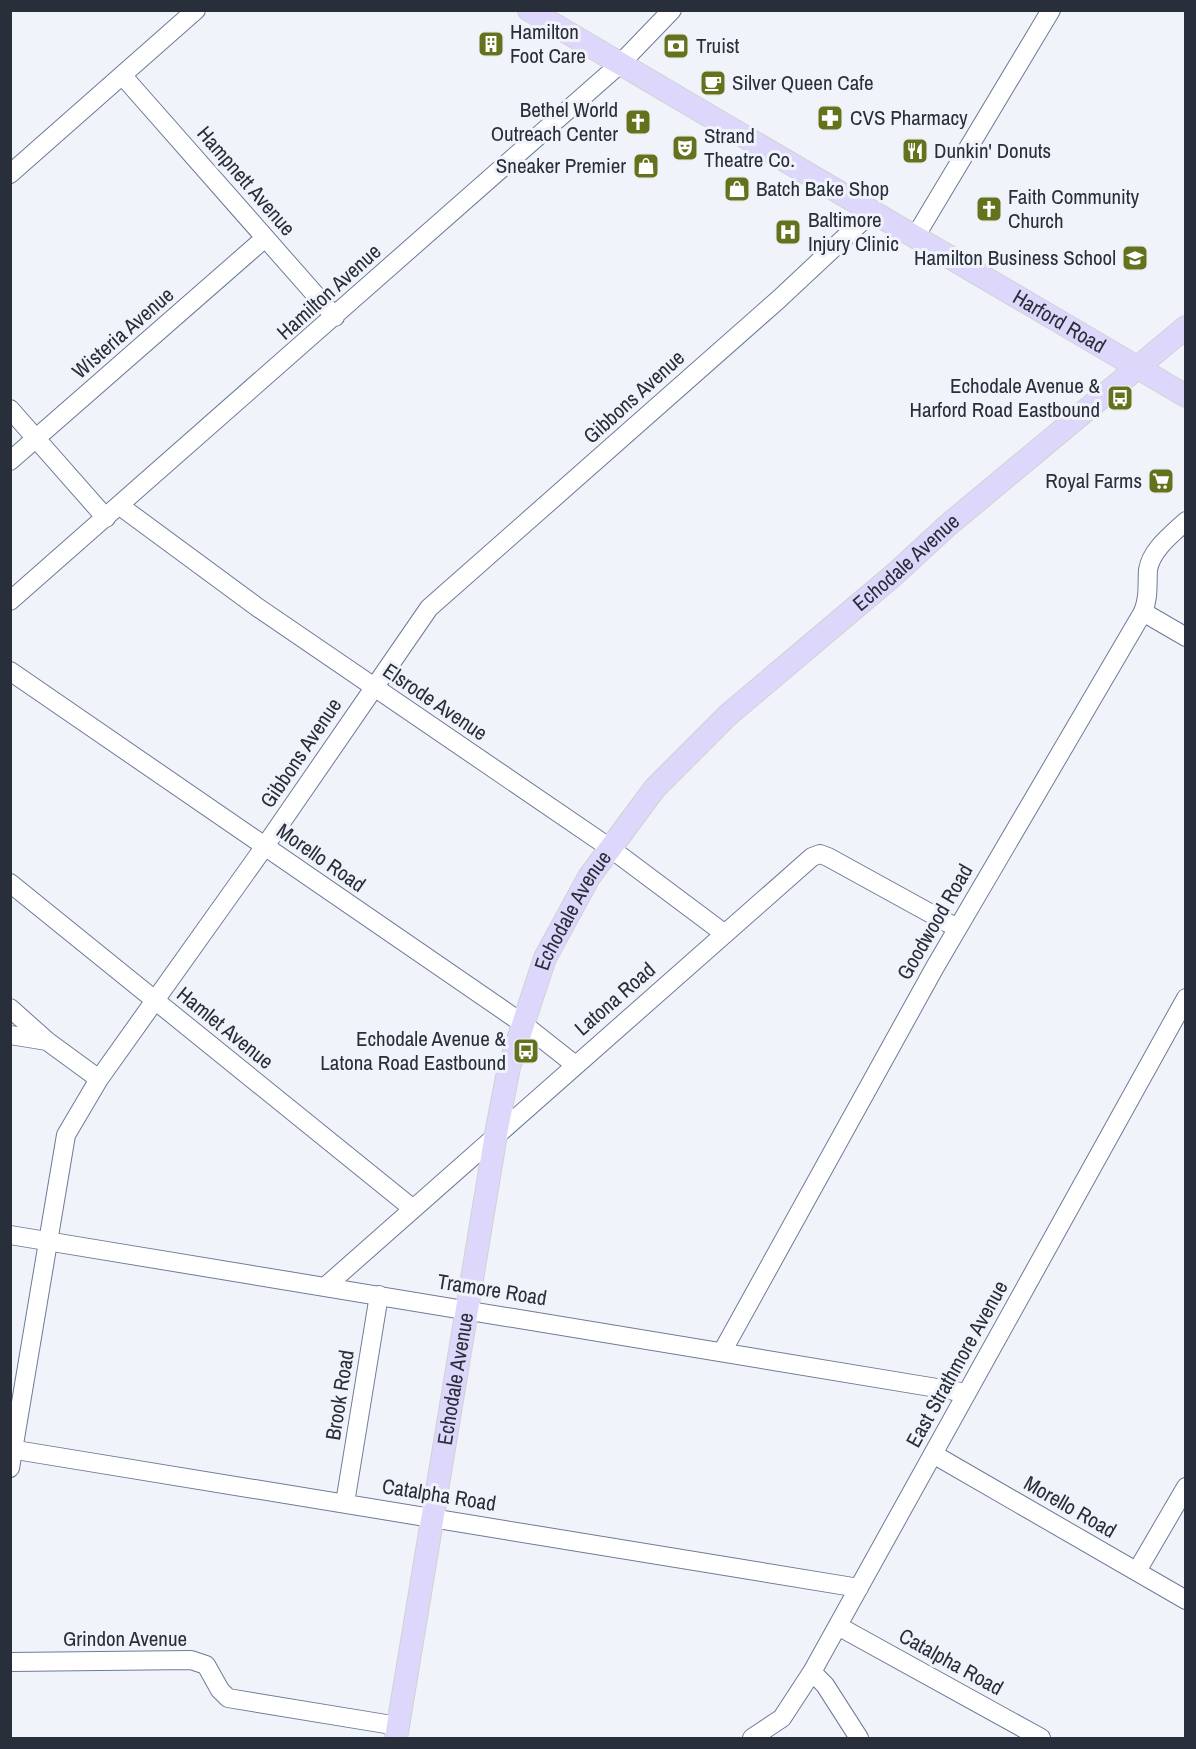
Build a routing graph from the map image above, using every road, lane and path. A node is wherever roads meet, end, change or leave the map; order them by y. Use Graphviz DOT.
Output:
graph roads {
  1 [pos="196,10"];
  2 [pos="529,10"];
  3 [pos="672,10"];
  4 [pos="1051,10"];
  5 [pos="620,64"];
  6 [pos="122,75"];
  7 [pos="10,174"];
  8 [pos="873,212"];
  9 [pos="915,237"];
  10 [pos="265,238"];
  11 [pos="335,317"];
  12 [pos="1185,327"];
  13 [pos="1137,367"];
  14 [pos="1185,396"];
  15 [pos="10,409"];
  16 [pos="37,438"];
  17 [pos="10,461"];
  18 [pos="113,512"];
  19 [pos="1185,521"];
  20 [pos="10,600"];
  21 [pos="1143,612"];
  22 [pos="1185,637"];
  23 [pos="10,670"];
  24 [pos="373,687"];
  25 [pos="265,846"];
  26 [pos="610,848"];
  27 [pos="10,883"];
  28 [pos="957,928"];
  29 [pos="725,934"];
  30 [pos="1185,998"];
  31 [pos="154,1000"];
  32 [pos="10,1008"];
  33 [pos="522,1023"];
  34 [pos="10,1035"];
  35 [pos="47,1041"];
  36 [pos="574,1064"];
  37 [pos="99,1079"];
  38 [pos="496,1134"];
  39 [pos="412,1208"];
  40 [pos="10,1235"];
  41 [pos="47,1241"];
  42 [pos="326,1286"];
  43 [pos="379,1295"];
  44 [pos="468,1308"];
  45 [pos="722,1352"];
  46 [pos="967,1392"];
  47 [pos="12,1449"];
  48 [pos="933,1454"];
  49 [pos="10,1468"];
  50 [pos="1185,1487"];
  51 [pos="345,1503"];
  52 [pos="432,1518"];
  53 [pos="1137,1571"];
  54 [pos="859,1588"];
  55 [pos="1185,1600"];
  56 [pos="838,1626"];
  57 [pos="10,1662"];
  58 [pos="812,1672"];
  59 [pos="397,1732"];
  60 [pos="752,1738"];
  61 [pos="859,1738"];
  62 [pos="1041,1738"];
  1 -- 6 [label="street"];
  2 -- 5 [label="main road, Harford Road"];
  3 -- 5 [label="street, Hamilton Avenue"];
  4 -- 9 [label="street"];
  5 -- 8 [label="main road, Harford Road"];
  5 -- 11 [label="street, Hamilton Avenue"];
  6 -- 7 [label="street"];
  6 -- 10 [label="street, Hampnett Avenue"];
  8 -- 9 [label="main road, Harford Road"];
  8 -- 24 [label="street, Gibbons Avenue"];
  9 -- 13 [label="main road, Harford Road"];
  10 -- 11 [label="street, Hampnett Avenue"];
  10 -- 16 [label="street, Wisteria Avenue"];
  11 -- 18 [label="street, Hamilton Avenue"];
  12 -- 13 [label="main road, Echodale Avenue"];
  13 -- 14 [label="main road, Harford Road"];
  13 -- 26 [label="main road, Echodale Avenue"];
  15 -- 16 [label="street, Elsrode Avenue"];
  16 -- 17 [label="street, Wisteria Avenue"];
  16 -- 18 [label="street, Elsrode Avenue"];
  18 -- 20 [label="street, Hamilton Avenue"];
  18 -- 24 [label="street, Elsrode Avenue"];
  19 -- 21 [label="street, Goodwood Road"];
  21 -- 22 [label="street"];
  21 -- 28 [label="street, Goodwood Road"];
  23 -- 25 [label="street, Morello Road"];
  24 -- 25 [label="street, Gibbons Avenue"];
  24 -- 26 [label="street, Elsrode Avenue"];
  25 -- 31 [label="street, Gibbons Avenue"];
  25 -- 33 [label="street, Morello Road"];
  26 -- 29 [label="street, Elsrode Avenue"];
  26 -- 33 [label="main road, Echodale Avenue"];
  27 -- 31 [label="street, Hamlet Avenue"];
  28 -- 29 [label="street, Latona Road"];
  28 -- 45 [label="street, Goodwood Road"];
  29 -- 36 [label="street, Latona Road"];
  30 -- 46 [label="street, East Strathmore Avenue"];
  31 -- 37 [label="street, Gibbons Avenue"];
  31 -- 39 [label="street, Hamlet Avenue"];
  32 -- 35 [label="street"];
  33 -- 36 [label="street, Morello Road"];
  33 -- 38 [label="main road, Echodale Avenue"];
  34 -- 35 [label="street"];
  35 -- 37 [label="street"];
  36 -- 38 [label="street, Latona Road"];
  37 -- 41 [label="street, Gibbons Avenue"];
  38 -- 39 [label="street, Latona Road"];
  38 -- 44 [label="main road, Echodale Avenue"];
  39 -- 42 [label="street, Latona Road"];
  40 -- 41 [label="street, Tramore Road"];
  41 -- 42 [label="street, Tramore Road"];
  41 -- 47 [label="street, Gibbons Avenue"];
  42 -- 43 [label="street, Tramore Road"];
  43 -- 44 [label="street, Tramore Road"];
  43 -- 51 [label="street, Brook Road"];
  44 -- 45 [label="street, Tramore Road"];
  44 -- 52 [label="main road, Echodale Avenue"];
  45 -- 46 [label="street, Tramore Road"];
  46 -- 48 [label="street, East Strathmore Avenue"];
  47 -- 49 [label="street, Gibbons Avenue"];
  47 -- 51 [label="street, Catalpha Road"];
  48 -- 53 [label="street, Morello Road"];
  48 -- 54 [label="street, East Strathmore Avenue"];
  50 -- 53 [label="street"];
  51 -- 52 [label="street, Catalpha Road"];
  52 -- 54 [label="street, Catalpha Road"];
  52 -- 59 [label="main road, Echodale Avenue"];
  53 -- 55 [label="street, Morello Road"];
  54 -- 56 [label="street, East Strathmore Avenue"];
  56 -- 58 [label="street, East Strathmore Avenue"];
  56 -- 62 [label="street, Catalpha Road"];
  57 -- 59 [label="street, Grindon Avenue"];
  58 -- 60 [label="street, East Strathmore Avenue"];
  58 -- 61 [label="street"];
}
